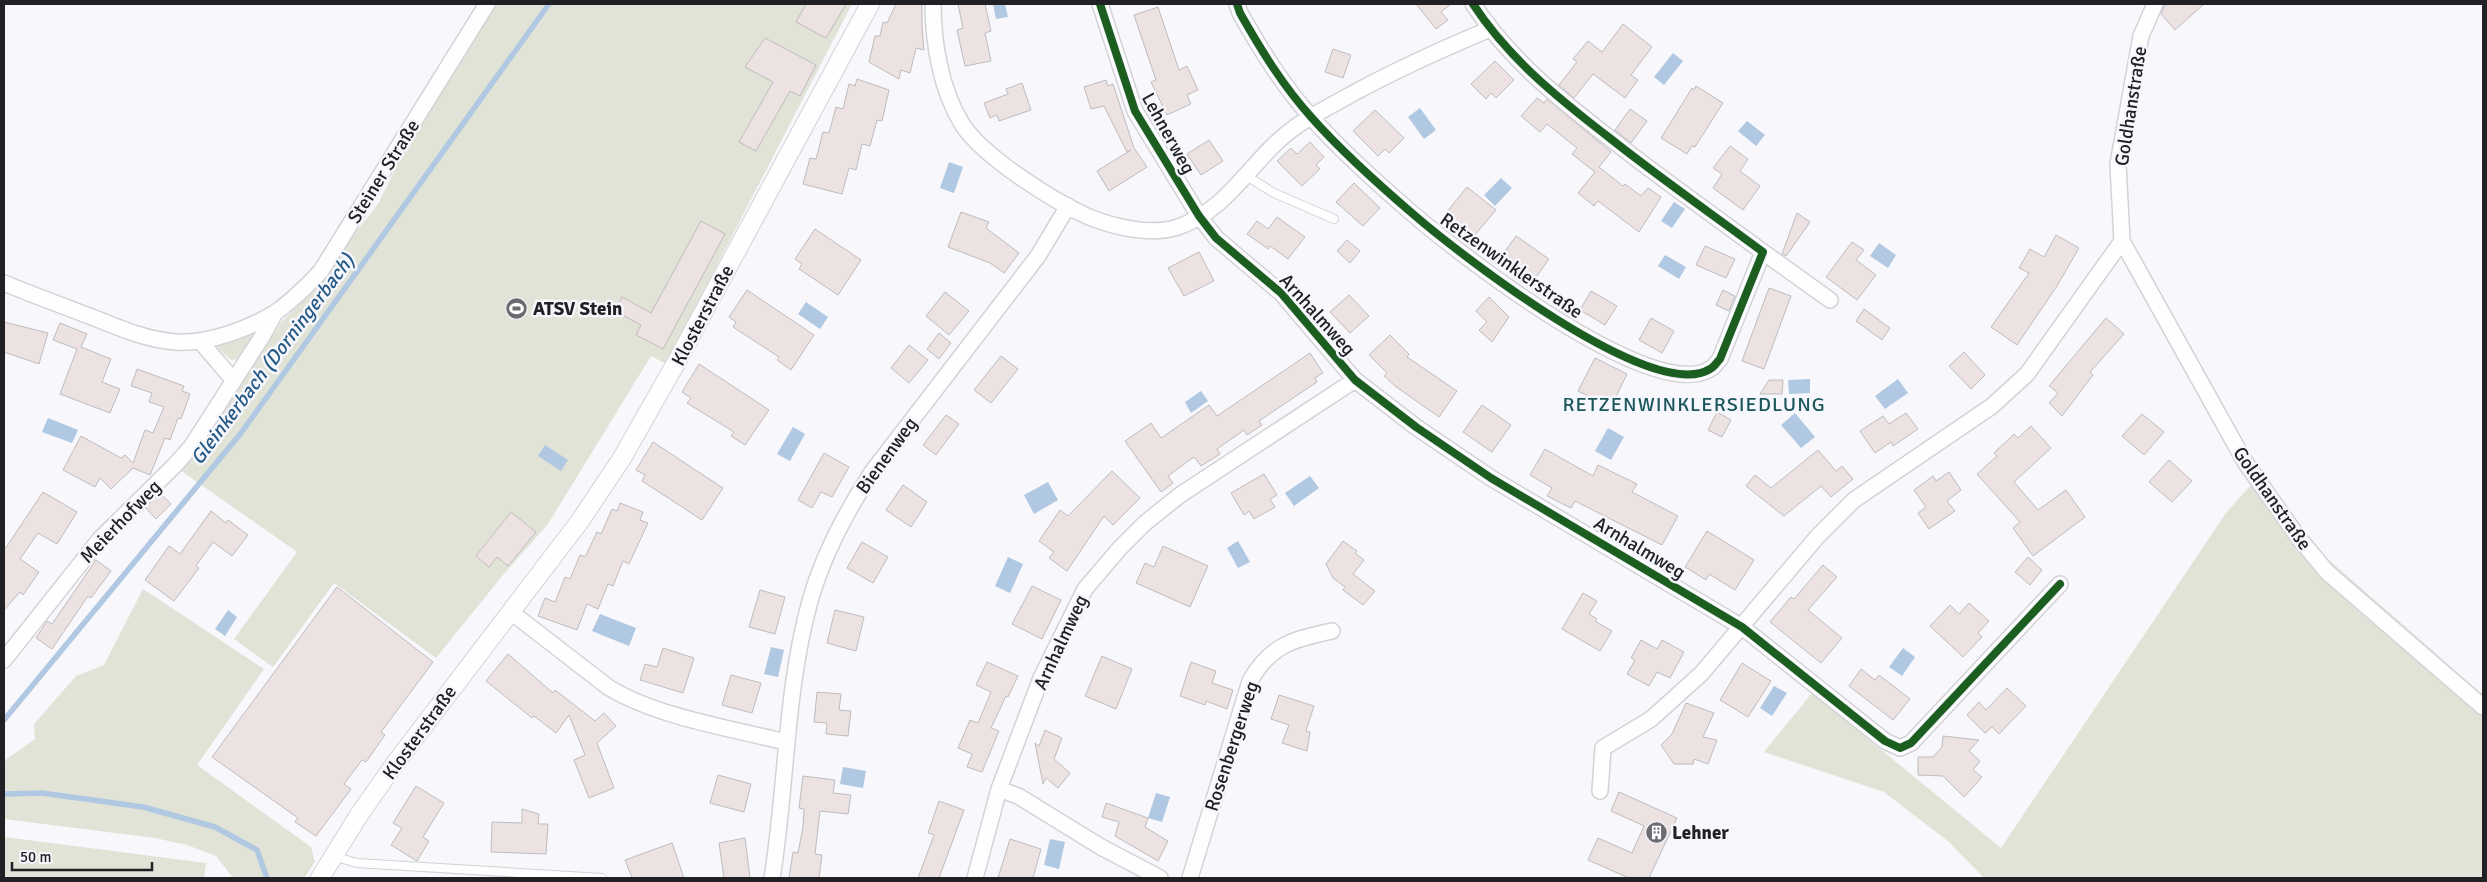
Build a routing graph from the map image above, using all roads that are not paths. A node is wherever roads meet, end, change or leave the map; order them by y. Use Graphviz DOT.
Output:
graph roads {
  1 [pos="487,4"];
  2 [pos="870,4"];
  3 [pos="933,4"];
  4 [pos="1100,4"];
  5 [pos="1237,4"];
  6 [pos="1473,4"];
  7 [pos="2155,4"];
  8 [pos="1490,29"];
  9 [pos="1311,117"];
  10 [pos="1246,175"];
  11 [pos="1068,206"];
  12 [pos="1199,216"];
  13 [pos="1334,219"];
  14 [pos="2122,241"];
  15 [pos="1763,252"];
  16 [pos="4,283"];
  17 [pos="1830,300"];
  18 [pos="275,312"];
  19 [pos="200,341"];
  20 [pos="1355,380"];
  21 [pos="234,381"];
  22 [pos="2060,584"];
  23 [pos="511,612"];
  24 [pos="1742,627"];
  25 [pos="1332,632"];
  26 [pos="4,660"];
  27 [pos="2483,707"];
  28 [pos="786,742"];
  29 [pos="999,789"];
  30 [pos="1600,790"];
  31 [pos="333,856"];
  32 [pos="320,878"];
  33 [pos="602,878"];
  34 [pos="772,878"];
  35 [pos="975,878"];
  36 [pos="1160,878"];
  37 [pos="1190,878"];
  1 -- 18 [label="street, Steiner Straße"];
  2 -- 23 [label="street, Klosterstraße"];
  3 -- 11 [label="street"];
  4 -- 12 [label="street, Lehnerweg"];
  5 -- 9 [label="street, Retzenwinklerstraße"];
  6 -- 8 [label="street"];
  7 -- 14 [label="street, Goldhanstraße"];
  8 -- 9 [label="street"];
  8 -- 15 [label="street"];
  9 -- 10 [label="street"];
  9 -- 15 [label="street, Retzenwinklerstraße"];
  10 -- 12 [label="street"];
  10 -- 13 [label="lane"];
  11 -- 12 [label="street"];
  11 -- 28 [label="street, Bienenweg"];
  12 -- 20 [label="street, Arnhalmweg"];
  14 -- 24 [label="street"];
  14 -- 27 [label="street, Goldhanstraße"];
  15 -- 17 [label="street"];
  16 -- 19 [label="street, Steiner Straße"];
  18 -- 19 [label="street, Steiner Straße"];
  18 -- 21 [label="street, Meierhofweg"];
  19 -- 21 [label="street"];
  20 -- 24 [label="street, Arnhalmweg"];
  20 -- 29 [label="street, Arnhalmweg"];
  21 -- 26 [label="street, Meierhofweg"];
  22 -- 24 [label="street, Arnhalmweg"];
  23 -- 28 [label="street"];
  23 -- 31 [label="street, Klosterstraße"];
  24 -- 30 [label="street"];
  25 -- 37 [label="street, Rosenbergerweg"];
  28 -- 34 [label="street, Bienenweg"];
  29 -- 35 [label="street, Arnhalmweg"];
  29 -- 36 [label="street"];
  31 -- 32 [label="street, Klosterstraße"];
  31 -- 33 [label="lane"];
}
